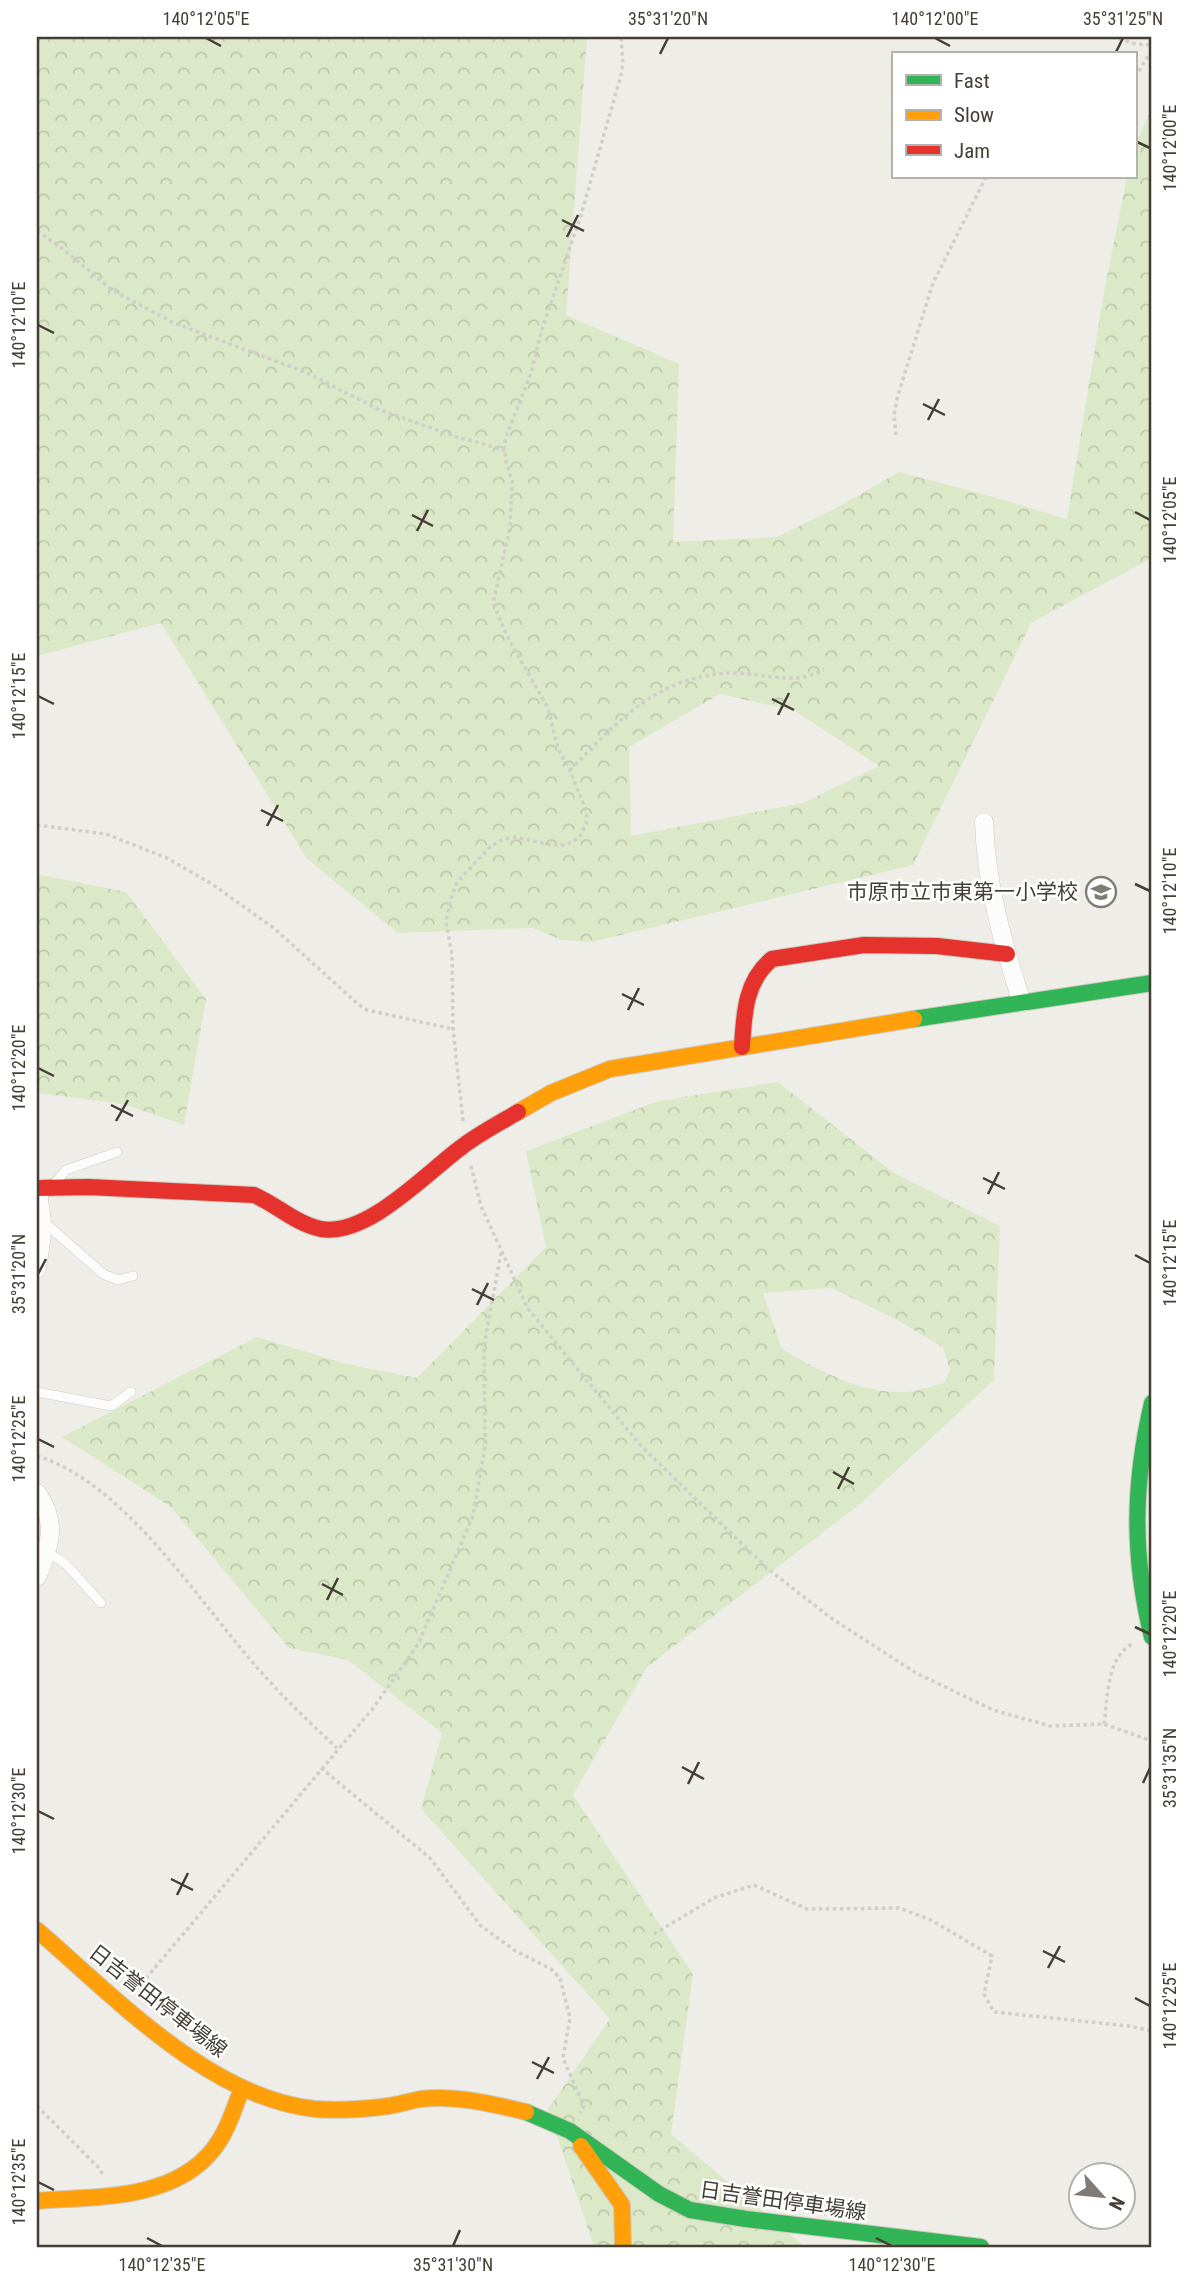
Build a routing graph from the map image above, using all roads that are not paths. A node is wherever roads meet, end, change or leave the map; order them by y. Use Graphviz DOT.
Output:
graph roads {
  1 [pos="984,822"];
  2 [pos="1007,954"];
  3 [pos="1152,983"];
  4 [pos="1022,1003"];
  5 [pos="742,1046"];
  6 [pos="117,1152"];
  7 [pos="43,1188"];
  8 [pos="42,1221"];
  9 [pos="37,1268"];
  10 [pos="133,1276"];
  11 [pos="37,1392"];
  12 [pos="131,1392"];
  13 [pos="1152,1403"];
  14 [pos="37,1493"];
  15 [pos="48,1553"];
  16 [pos="37,1577"];
  17 [pos="101,1603"];
  18 [pos="1152,1635"];
  19 [pos="37,1930"];
  20 [pos="242,2088"];
  21 [pos="570,2130"];
  22 [pos="37,2201"];
  23 [pos="623,2247"];
  24 [pos="981,2247"];
  1 -- 2 [label="street"];
  2 -- 4 [label="street"];
  2 -- 5 [label="street"];
  3 -- 4 [label="street"];
  4 -- 5 [label="street"];
  5 -- 7 [label="street"];
  6 -- 7 [label="lane"];
  7 -- 8 [label="street"];
  8 -- 9 [label="street"];
  8 -- 10 [label="lane"];
  11 -- 12 [label="lane"];
  13 -- 18 [label="street"];
  14 -- 15 [label="street"];
  15 -- 16 [label="street"];
  15 -- 17 [label="lane"];
  19 -- 20 [label="street, 日吉誉田停車場線"];
  20 -- 21 [label="street, 日吉誉田停車場線"];
  20 -- 22 [label="street"];
  21 -- 23 [label="street"];
  21 -- 24 [label="street, 日吉誉田停車場線"];
}
